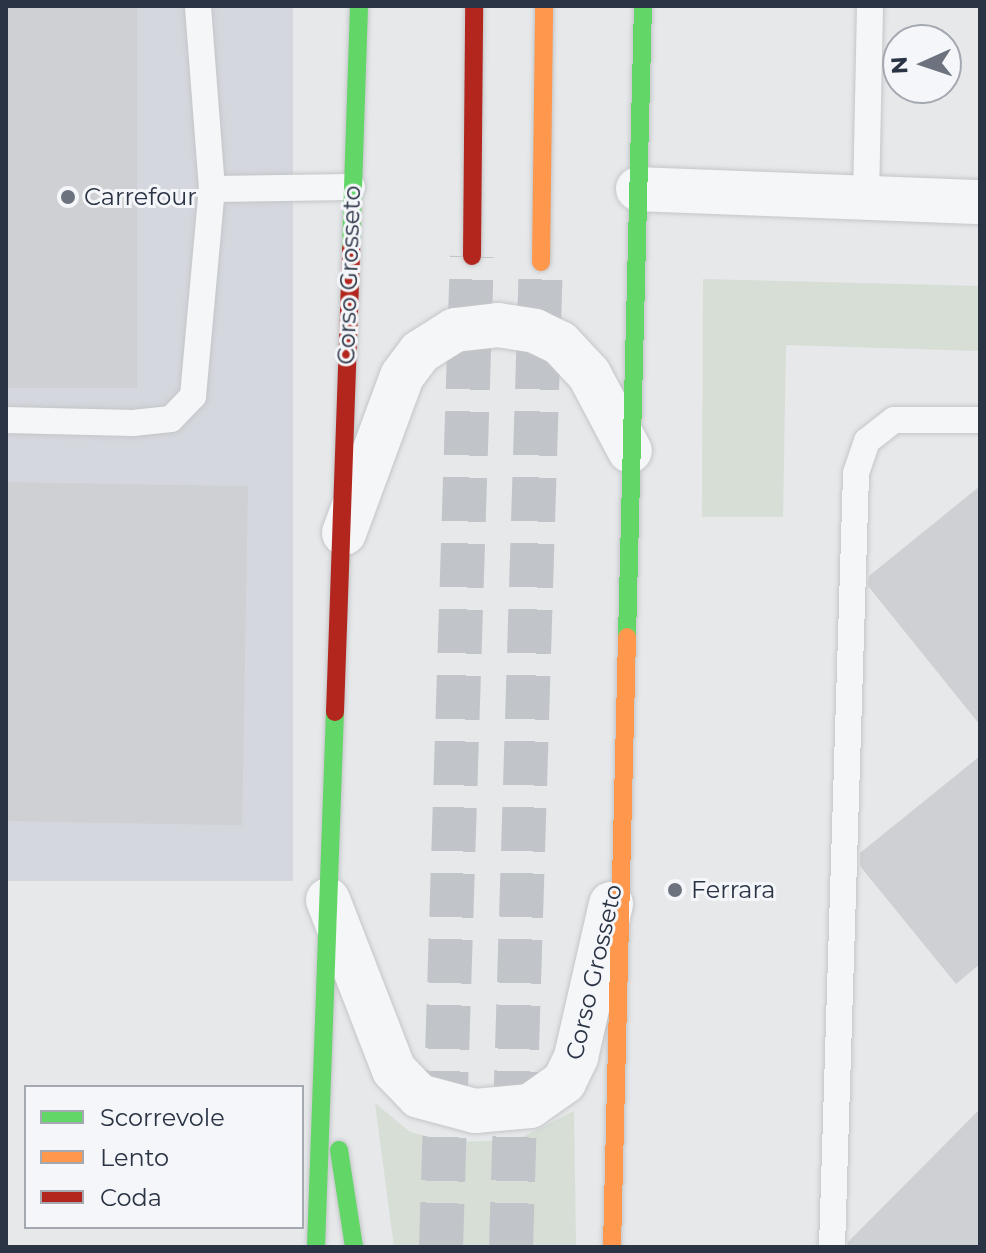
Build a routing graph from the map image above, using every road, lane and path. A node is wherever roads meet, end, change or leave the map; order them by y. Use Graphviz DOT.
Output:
graph roads {
  1 [pos="198,6"];
  2 [pos="359,6"];
  3 [pos="474,6"];
  4 [pos="544,6"];
  5 [pos="643,6"];
  6 [pos="870,6"];
  7 [pos="352,187"];
  8 [pos="212,189"];
  9 [pos="638,189"];
  10 [pos="866,198"];
  11 [pos="980,202"];
  12 [pos="472,256"];
  13 [pos="541,262"];
  14 [pos="6,420"];
  15 [pos="980,420"];
  16 [pos="630,451"];
  17 [pos="340,544"];
  18 [pos="620,864"];
  19 [pos="325,894"];
  20 [pos="322,1045"];
  21 [pos="316,1247"];
  22 [pos="354,1247"];
  23 [pos="612,1247"];
  24 [pos="832,1247"];
  1 -- 8 [label="lane"];
  2 -- 7 [label="main road, Corso Grosseto"];
  3 -- 12 [label="main road"];
  4 -- 13 [label="main road"];
  5 -- 9 [label="main road, Corso Grosseto"];
  6 -- 10 [label="lane"];
  7 -- 8 [label="lane"];
  7 -- 17 [label="main road, Corso Grosseto"];
  8 -- 14 [label="lane"];
  9 -- 10 [label="street"];
  9 -- 16 [label="main road, Corso Grosseto"];
  10 -- 11 [label="street"];
  15 -- 24 [label="lane"];
  16 -- 17 [label="street, Corso Grosseto"];
  16 -- 18 [label="main road, Corso Grosseto"];
  17 -- 19 [label="main road, Corso Grosseto"];
  18 -- 19 [label="street, Corso Grosseto"];
  18 -- 23 [label="main road, Corso Grosseto"];
  19 -- 20 [label="main road, Corso Grosseto"];
  20 -- 21 [label="main road, Corso Grosseto"];
  20 -- 22 [label="main road"];
}
